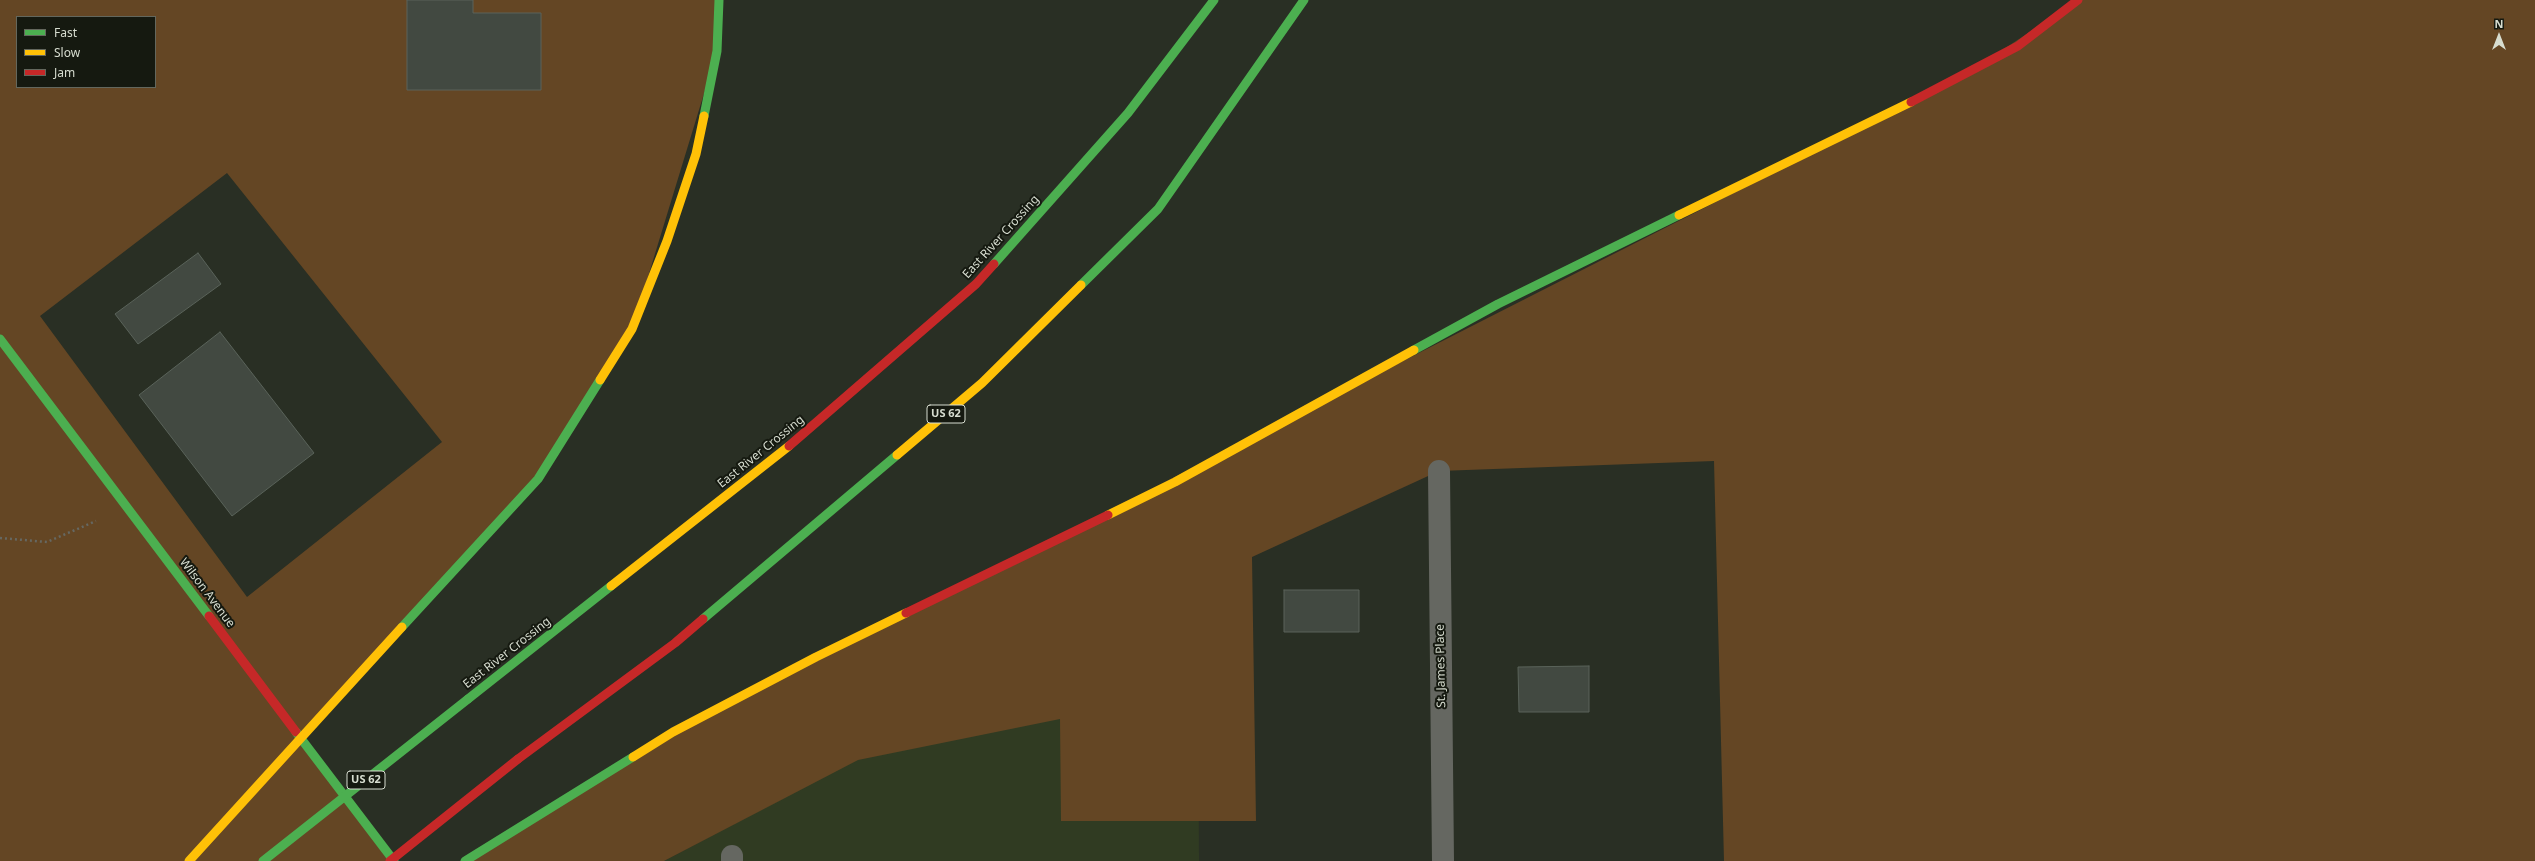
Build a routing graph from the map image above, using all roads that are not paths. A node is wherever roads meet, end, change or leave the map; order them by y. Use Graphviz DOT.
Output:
graph roads {
  1 [pos="719,0"];
  2 [pos="1214,0"];
  3 [pos="1304,0"];
  4 [pos="2078,0"];
  5 [pos="0,339"];
  6 [pos="1439,471"];
  7 [pos="189,861"];
  8 [pos="263,861"];
  9 [pos="390,861"];
  10 [pos="394,861"];
  11 [pos="465,861"];
  12 [pos="1443,861"];
  1 -- 7 [label="main road, bridge"];
  2 -- 8 [label="main road, East River Crossing / US 62, bridge"];
  3 -- 9 [label="main road, US 62, bridge"];
  4 -- 11 [label="main road"];
  5 -- 10 [label="main road, Wilson Avenue"];
  6 -- 12 [label="street, St. James Place"];
}
